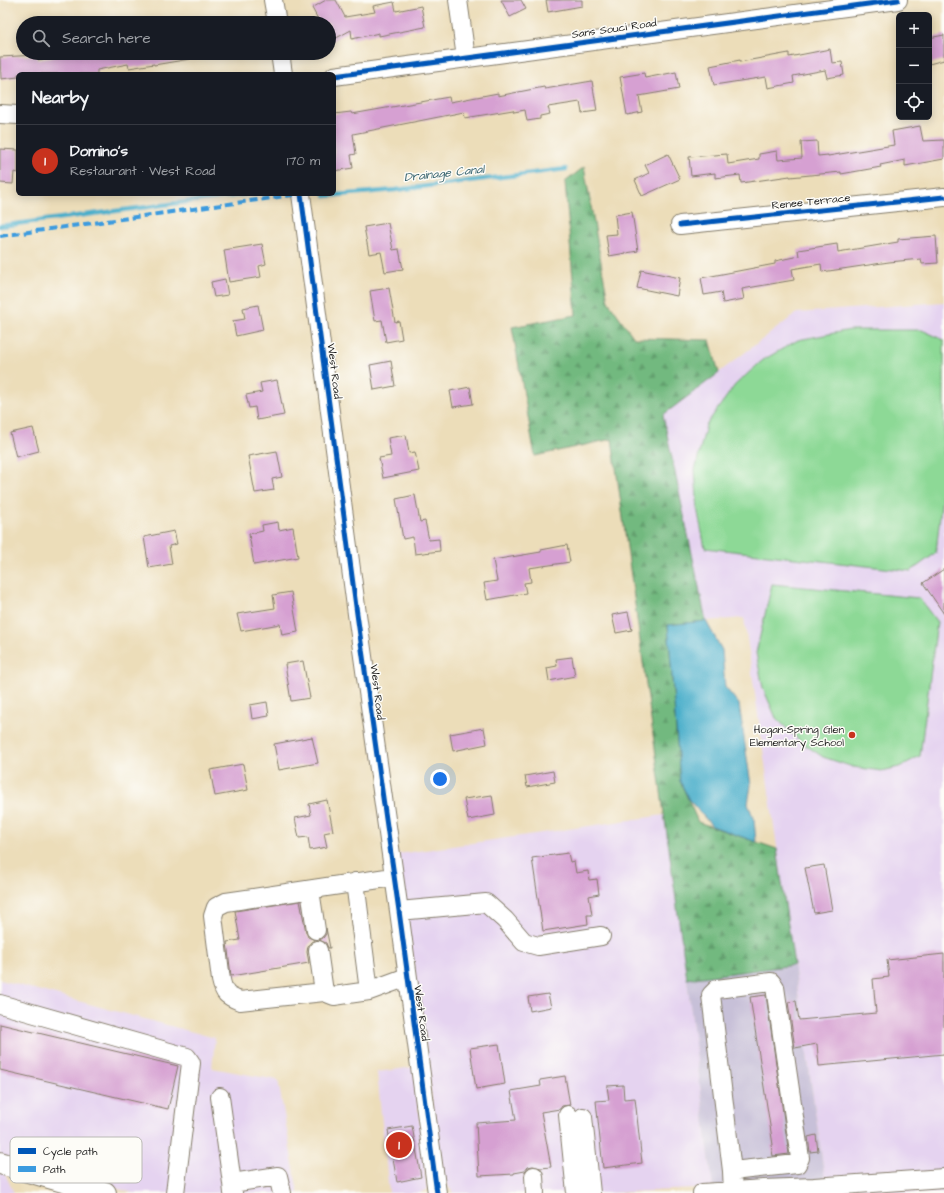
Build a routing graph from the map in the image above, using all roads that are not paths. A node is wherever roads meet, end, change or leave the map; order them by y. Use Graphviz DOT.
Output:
graph roads {
  1 [pos="273,0"];
  2 [pos="458,0"];
  3 [pos="898,0"];
  4 [pos="276,16"];
  5 [pos="466,58"];
  6 [pos="281,60"];
  7 [pos="283,72"];
  8 [pos="336,76"];
  9 [pos="0,114"];
  10 [pos="16,115"];
  11 [pos="301,196"];
  12 [pos="944,197"];
  13 [pos="680,225"];
  14 [pos="393,877"];
  15 [pos="355,882"];
  16 [pos="310,890"];
  17 [pos="399,911"];
  18 [pos="316,930"];
  19 [pos="602,936"];
  20 [pos="318,950"];
  21 [pos="408,977"];
  22 [pos="369,991"];
  23 [pos="324,992"];
  24 [pos="0,1004"];
  25 [pos="220,1097"];
  26 [pos="0,1163"];
  27 [pos="10,1166"];
  28 [pos="732,1171"];
  29 [pos="944,1178"];
  30 [pos="70,1183"];
  31 [pos="233,1188"];
  32 [pos="733,1192"];
  33 [pos="105,1193"];
  34 [pos="175,1193"];
  35 [pos="282,1193"];
  36 [pos="437,1193"];
  37 [pos="576,1193"];
  38 [pos="591,1193"];
  39 [pos="702,1193"];
  1 -- 4 [label="street"];
  2 -- 5 [label="street"];
  3 -- 5 [label="street, Sans Souci Road"];
  5 -- 8 [label="street, Sans Souci Road"];
  6 -- 7 [label="street"];
  9 -- 10 [label="street"];
  11 -- 14 [label="street, West Road"];
  12 -- 13 [label="street, Renee Terrace"];
  14 -- 15 [label="street"];
  14 -- 17 [label="street, West Road"];
  15 -- 16 [label="street"];
  15 -- 22 [label="street"];
  16 -- 18 [label="street"];
  16 -- 23 [label="street"];
  17 -- 19 [label="street"];
  17 -- 21 [label="street, West Road"];
  20 -- 23 [label="street"];
  21 -- 22 [label="street"];
  21 -- 36 [label="street, West Road"];
  22 -- 23 [label="street"];
  24 -- 34 [label="street"];
  25 -- 31 [label="street"];
  26 -- 27 [label="main road"];
  28 -- 28 [label="street"];
  28 -- 32 [label="street"];
  29 -- 32 [label="street"];
  30 -- 33 [label="main road"];
  31 -- 35 [label="street"];
  32 -- 39 [label="street"];
  37 -- 38 [label="street"];
}
